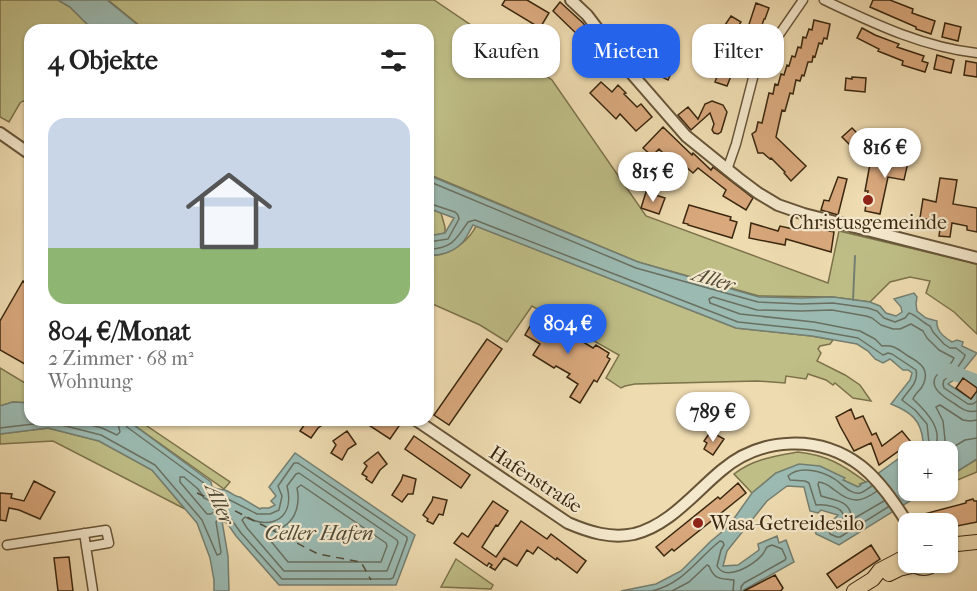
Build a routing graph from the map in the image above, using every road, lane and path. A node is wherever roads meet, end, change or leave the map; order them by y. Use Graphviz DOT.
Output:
graph roads {
  1 [pos="571,0"];
  2 [pos="803,0"];
  3 [pos="824,0"];
  4 [pos="977,53"];
  5 [pos="0,132"];
  6 [pos="24,150"];
  7 [pos="728,170"];
  8 [pos="977,258"];
  9 [pos="425,426"];
  10 [pos="901,513"];
  11 [pos="84,533"];
  12 [pos="977,542"];
  13 [pos="958,544"];
  14 [pos="7,545"];
  15 [pos="86,546"];
  16 [pos="977,552"];
  17 [pos="958,553"];
  18 [pos="898,561"];
  19 [pos="93,591"];
  20 [pos="854,591"];
  1 -- 7 [label="street"];
  2 -- 7 [label="street"];
  3 -- 4 [label="street"];
  5 -- 6 [label="street"];
  7 -- 8 [label="street"];
  9 -- 10 [label="street, Hafenstraße"];
  11 -- 14 [label="street"];
  11 -- 15 [label="street"];
  11 -- 15 [label="street"];
  12 -- 13 [label="main road"];
  15 -- 19 [label="street"];
  16 -- 17 [label="main road"];
  18 -- 20 [label="main road"];
}
